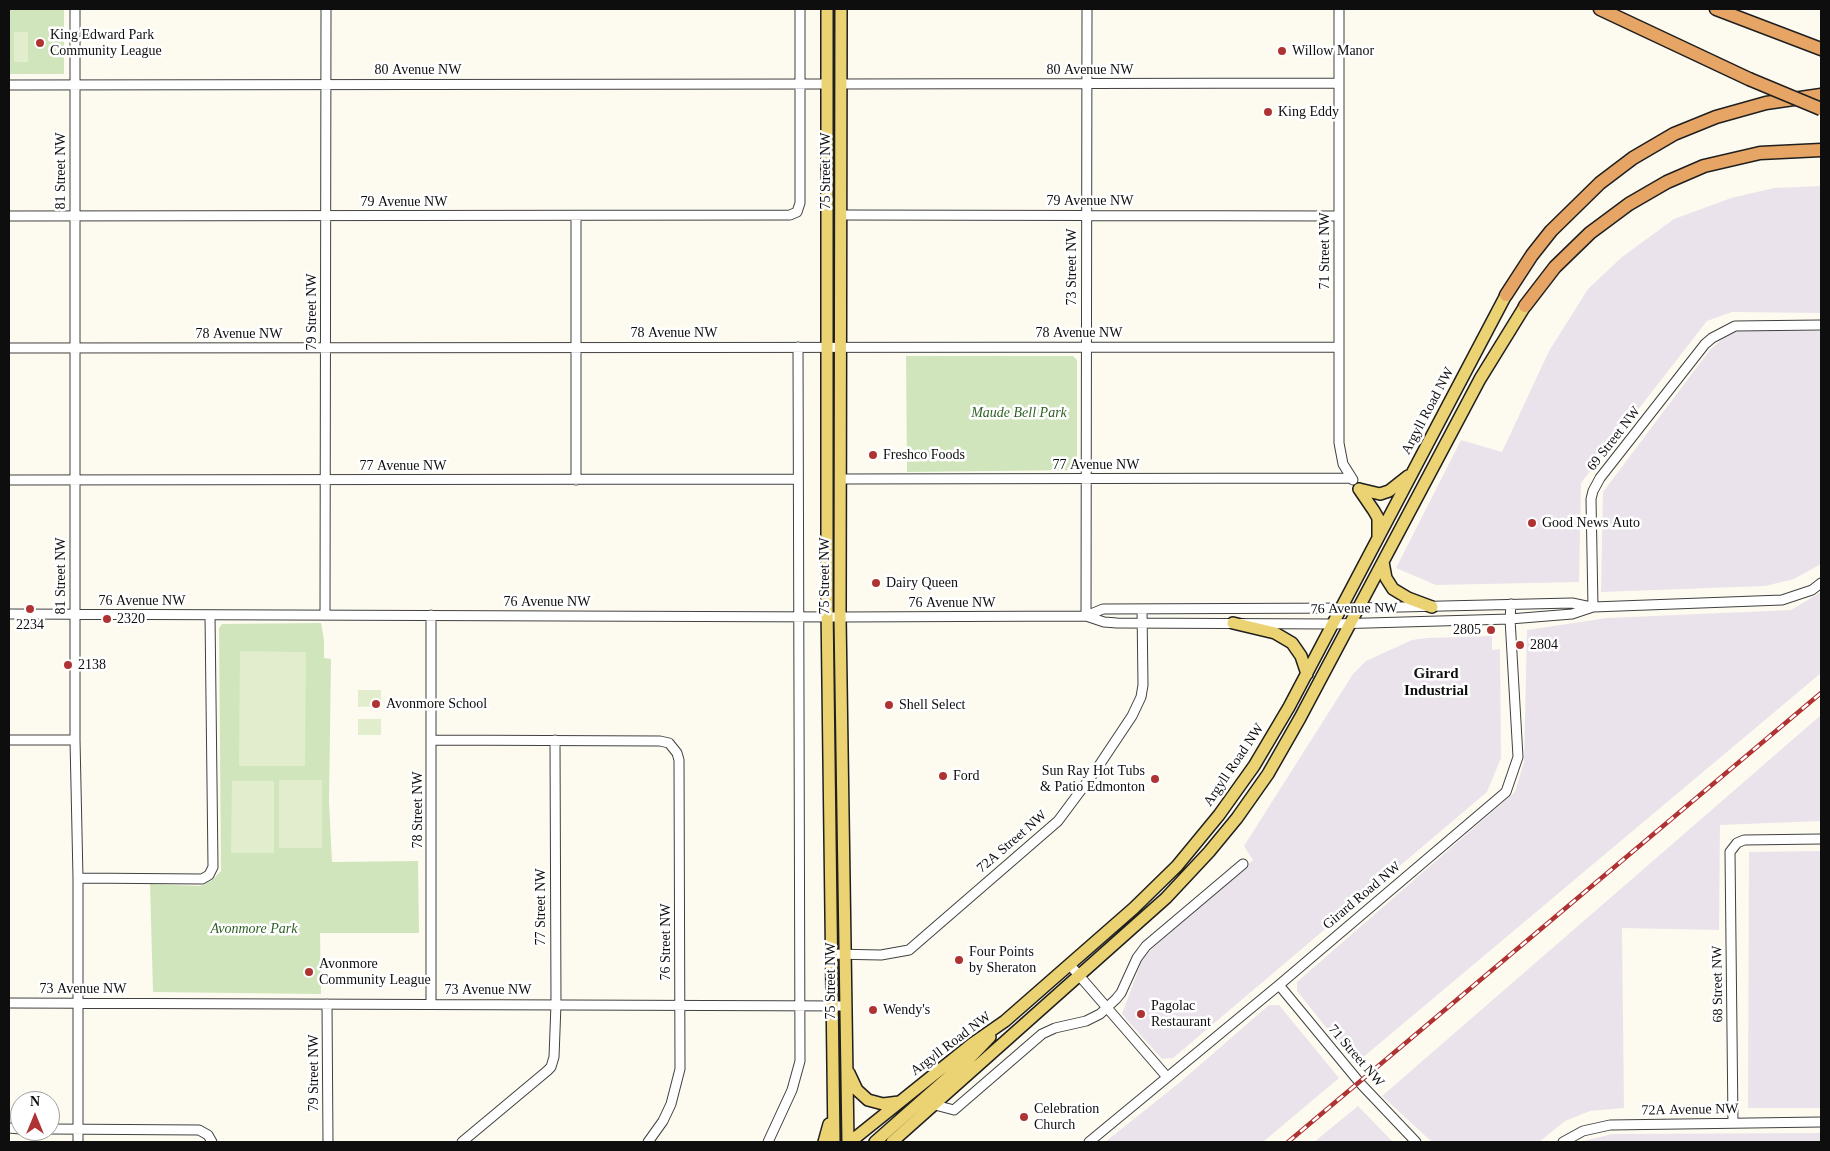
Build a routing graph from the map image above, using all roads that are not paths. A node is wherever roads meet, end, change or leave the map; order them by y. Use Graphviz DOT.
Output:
graph roads {
  1 [pos="75,9"];
  2 [pos="326,9"];
  3 [pos="800,9"];
  4 [pos="827,9"];
  5 [pos="841,9"];
  6 [pos="1087,9"];
  7 [pos="1339,9"];
  8 [pos="1600,9"];
  9 [pos="1716,9"];
  10 [pos="1821,49"];
  11 [pos="1086,83"];
  12 [pos="1339,83"];
  13 [pos="74,84"];
  14 [pos="326,84"];
  15 [pos="800,84"];
  16 [pos="828,84"];
  17 [pos="841,84"];
  18 [pos="9,85"];
  19 [pos="1821,95"];
  20 [pos="1821,109"];
  21 [pos="1821,150"];
  22 [pos="797,212"];
  23 [pos="841,215"];
  24 [pos="1086,215"];
  25 [pos="9,216"];
  26 [pos="75,216"];
  27 [pos="326,216"];
  28 [pos="576,216"];
  29 [pos="1339,216"];
  30 [pos="1506,295"];
  31 [pos="1525,306"];
  32 [pos="1821,325"];
  33 [pos="840,346"];
  34 [pos="325,347"];
  35 [pos="576,347"];
  36 [pos="798,347"];
  37 [pos="827,347"];
  38 [pos="1086,347"];
  39 [pos="1339,347"];
  40 [pos="9,348"];
  41 [pos="74,348"];
  42 [pos="1412,473"];
  43 [pos="1351,478"];
  44 [pos="797,479"];
  45 [pos="840,479"];
  46 [pos="1086,479"];
  47 [pos="9,480"];
  48 [pos="74,480"];
  49 [pos="325,480"];
  50 [pos="576,480"];
  51 [pos="1359,489"];
  52 [pos="1378,540"];
  53 [pos="1383,562"];
  54 [pos="1821,584"];
  55 [pos="1511,604"];
  56 [pos="1432,606"];
  57 [pos="1341,608"];
  58 [pos="1358,608"];
  59 [pos="1593,608"];
  60 [pos="1142,609"];
  61 [pos="9,614"];
  62 [pos="75,614"];
  63 [pos="210,615"];
  64 [pos="325,615"];
  65 [pos="432,615"];
  66 [pos="1086,616"];
  67 [pos="797,617"];
  68 [pos="827,617"];
  69 [pos="840,618"];
  70 [pos="1510,619"];
  71 [pos="1234,623"];
  72 [pos="1350,623"];
  73 [pos="1142,624"];
  74 [pos="1333,624"];
  75 [pos="1306,674"];
  76 [pos="9,740"];
  77 [pos="74,740"];
  78 [pos="431,740"];
  79 [pos="555,740"];
  80 [pos="1821,839"];
  81 [pos="1243,864"];
  82 [pos="78,878"];
  83 [pos="832,954"];
  84 [pos="847,954"];
  85 [pos="1070,965"];
  86 [pos="1079,976"];
  87 [pos="1278,985"];
  88 [pos="9,1002"];
  89 [pos="78,1002"];
  90 [pos="328,1004"];
  91 [pos="431,1004"];
  92 [pos="556,1004"];
  93 [pos="680,1005"];
  94 [pos="800,1005"];
  95 [pos="831,1006"];
  96 [pos="846,1006"];
  97 [pos="1107,1008"];
  98 [pos="1005,1021"];
  99 [pos="846,1063"];
  100 [pos="1167,1077"];
  101 [pos="901,1101"];
  102 [pos="935,1105"];
  103 [pos="833,1110"];
  104 [pos="1821,1122"];
  105 [pos="1734,1123"];
  106 [pos="60,1129"];
  107 [pos="78,1129"];
  108 [pos="210,1139"];
  109 [pos="78,1142"];
  110 [pos="328,1142"];
  111 [pos="462,1142"];
  112 [pos="648,1142"];
  113 [pos="768,1142"];
  114 [pos="824,1142"];
  115 [pos="834,1142"];
  116 [pos="849,1142"];
  117 [pos="875,1142"];
  118 [pos="892,1142"];
  119 [pos="1089,1142"];
  120 [pos="1416,1142"];
  121 [pos="1563,1142"];
  1 -- 13 [label="street, 81 Street NW"];
  2 -- 14 [label="street, 79 Street NW"];
  3 -- 15 [label="street, 75 Street NW"];
  4 -- 16 [label="main road, 75 Street NW"];
  5 -- 17 [label="main road, 75 Street NW"];
  6 -- 11 [label="street, 73 Street NW"];
  7 -- 12 [label="street, 71 Street NW"];
  8 -- 20 [label="highway, bridge"];
  9 -- 10 [label="highway"];
  11 -- 12 [label="street, 80 Avenue NW"];
  11 -- 17 [label="street, 80 Avenue NW"];
  11 -- 24 [label="street, 73 Street NW"];
  12 -- 29 [label="street, 71 Street NW"];
  13 -- 14 [label="street, 80 Avenue NW"];
  13 -- 18 [label="street, 80 Avenue NW"];
  13 -- 26 [label="street, 81 Street NW"];
  14 -- 15 [label="street, 80 Avenue NW"];
  14 -- 27 [label="street, 79 Street NW"];
  15 -- 16 [label="street, 80 Avenue NW"];
  15 -- 22 [label="street, 75 Street NW"];
  16 -- 37 [label="main road, 75 Street NW"];
  17 -- 23 [label="main road, 75 Street NW"];
  19 -- 30 [label="highway"];
  21 -- 31 [label="highway"];
  22 -- 28 [label="street, 79 Avenue NW"];
  23 -- 24 [label="street, 79 Avenue NW"];
  23 -- 33 [label="main road, 75 Street NW"];
  24 -- 29 [label="street, 79 Avenue NW"];
  24 -- 38 [label="street, 73 Street NW"];
  25 -- 26 [label="street, 79 Avenue NW"];
  26 -- 27 [label="street, 79 Avenue NW"];
  26 -- 41 [label="street, 81 Street NW"];
  27 -- 28 [label="street, 79 Avenue NW"];
  27 -- 34 [label="street, 79 Street NW"];
  28 -- 35 [label="street"];
  29 -- 39 [label="street, 71 Street NW"];
  30 -- 42 [label="main road, Argyll Road NW"];
  31 -- 53 [label="main road"];
  32 -- 59 [label="street, 69 Street NW"];
  33 -- 37 [label="street, 78 Avenue NW"];
  33 -- 38 [label="street, 78 Avenue NW"];
  33 -- 45 [label="main road, 75 Street NW"];
  34 -- 35 [label="street, 78 Avenue NW"];
  34 -- 41 [label="street, 78 Avenue NW"];
  34 -- 49 [label="street, 79 Street NW"];
  35 -- 36 [label="street, 78 Avenue NW"];
  35 -- 50 [label="street"];
  36 -- 37 [label="street, 78 Avenue NW"];
  36 -- 44 [label="street, 75 Street NW"];
  37 -- 68 [label="main road, 75 Street NW"];
  38 -- 39 [label="street, 78 Avenue NW"];
  38 -- 46 [label="street, 73 Street NW"];
  39 -- 43 [label="street, 71 Street NW"];
  40 -- 41 [label="street, 78 Avenue NW"];
  41 -- 48 [label="street, 81 Street NW"];
  42 -- 51 [label="main road"];
  42 -- 52 [label="main road, Argyll Road NW"];
  43 -- 46 [label="street, 77 Avenue NW"];
  43 -- 51 [label="street, 71 Street NW"];
  44 -- 50 [label="street, 77 Avenue NW"];
  44 -- 67 [label="street, 75 Street NW"];
  45 -- 46 [label="street, 77 Avenue NW"];
  45 -- 69 [label="main road, 75 Street NW"];
  46 -- 66 [label="street, 73 Street NW"];
  47 -- 48 [label="street, 77 Avenue NW"];
  48 -- 49 [label="street, 77 Avenue NW"];
  48 -- 62 [label="street, 81 Street NW"];
  49 -- 50 [label="street, 77 Avenue NW"];
  49 -- 64 [label="street, 79 Street NW"];
  51 -- 52 [label="main road"];
  52 -- 57 [label="main road, Argyll Road NW"];
  53 -- 56 [label="main road"];
  53 -- 58 [label="main road"];
  54 -- 59 [label="street, 76 Avenue NW"];
  55 -- 56 [label="street, 76 Avenue NW"];
  55 -- 59 [label="street, 76 Avenue NW"];
  55 -- 70 [label="street, Girard Road NW"];
  56 -- 58 [label="street, 76 Avenue NW"];
  57 -- 58 [label="street, 76 Avenue NW"];
  57 -- 60 [label="street, 76 Avenue NW"];
  57 -- 74 [label="main road, Argyll Road NW"];
  58 -- 72 [label="main road"];
  59 -- 70 [label="street, 76 Avenue NW"];
  60 -- 66 [label="street, 76 Avenue NW"];
  60 -- 73 [label="street, 72A Street NW"];
  61 -- 62 [label="street, 76 Avenue NW"];
  62 -- 63 [label="street, 76 Avenue NW"];
  62 -- 77 [label="street, 81 Street NW"];
  63 -- 64 [label="street, 76 Avenue NW"];
  63 -- 82 [label="street"];
  64 -- 65 [label="street, 76 Avenue NW"];
  65 -- 67 [label="street, 76 Avenue NW"];
  65 -- 78 [label="street, 78 Street NW"];
  66 -- 69 [label="street, 76 Avenue NW"];
  66 -- 73 [label="street, 76 Avenue NW"];
  67 -- 68 [label="street, 76 Avenue NW"];
  67 -- 94 [label="street, 75 Street NW"];
  68 -- 69 [label="street, 76 Avenue NW"];
  68 -- 83 [label="main road, 75 Street NW"];
  69 -- 84 [label="main road, 75 Street NW"];
  70 -- 72 [label="street, 76 Avenue NW"];
  70 -- 87 [label="street, Girard Road NW"];
  71 -- 73 [label="street, 76 Avenue NW"];
  71 -- 74 [label="street, 76 Avenue NW"];
  71 -- 75 [label="main road"];
  72 -- 74 [label="street, 76 Avenue NW"];
  72 -- 86 [label="main road"];
  73 -- 84 [label="street, 72A Street NW"];
  74 -- 75 [label="main road, Argyll Road NW"];
  75 -- 85 [label="main road, Argyll Road NW"];
  76 -- 77 [label="street"];
  77 -- 82 [label="street, 81 Street NW"];
  78 -- 79 [label="street"];
  78 -- 91 [label="street, 78 Street NW"];
  79 -- 92 [label="street, 77 Street NW"];
  79 -- 93 [label="street, 76 Street NW"];
  80 -- 105 [label="street, 68 Street NW"];
  81 -- 97 [label="street"];
  82 -- 89 [label="street, 81 Street NW"];
  83 -- 84 [label="street, 72A Street NW"];
  83 -- 95 [label="main road, 75 Street NW"];
  84 -- 96 [label="main road, 75 Street NW"];
  85 -- 86 [label="street"];
  85 -- 98 [label="main road, Argyll Road NW"];
  86 -- 97 [label="street"];
  86 -- 102 [label="main road"];
  87 -- 100 [label="street, Girard Road NW"];
  87 -- 120 [label="street, 71 Street NW"];
  88 -- 89 [label="street, 73 Avenue NW"];
  89 -- 90 [label="street, 73 Avenue NW"];
  89 -- 107 [label="street, 81 Street NW"];
  90 -- 91 [label="street, 73 Avenue NW"];
  90 -- 110 [label="street, 79 Street NW"];
  91 -- 92 [label="street, 73 Avenue NW"];
  92 -- 93 [label="street, 73 Avenue NW"];
  92 -- 111 [label="street, 77 Street NW"];
  93 -- 94 [label="street, 73 Avenue NW"];
  93 -- 112 [label="street, 76 Street NW"];
  94 -- 95 [label="street, 73 Avenue NW"];
  94 -- 113 [label="street, 75 Street NW"];
  95 -- 96 [label="street, 73 Avenue NW"];
  95 -- 103 [label="main road, 75 Street NW"];
  96 -- 99 [label="main road, 75 Street NW"];
  97 -- 100 [label="street"];
  97 -- 102 [label="street"];
  98 -- 101 [label="main road, Argyll Road NW"];
  98 -- 117 [label="main road"];
  99 -- 101 [label="main road"];
  99 -- 116 [label="main road, 75 Street NW"];
  100 -- 119 [label="street, Girard Road NW"];
  101 -- 116 [label="main road, Argyll Road NW"];
  102 -- 118 [label="main road"];
  103 -- 114 [label="main road"];
  103 -- 115 [label="main road, 75 Street NW"];
  104 -- 105 [label="street, 72A Avenue NW"];
  105 -- 121 [label="street, 72A Avenue NW"];
  106 -- 107 [label="street"];
  107 -- 108 [label="street"];
  107 -- 109 [label="street, 81 Street NW"];
}
